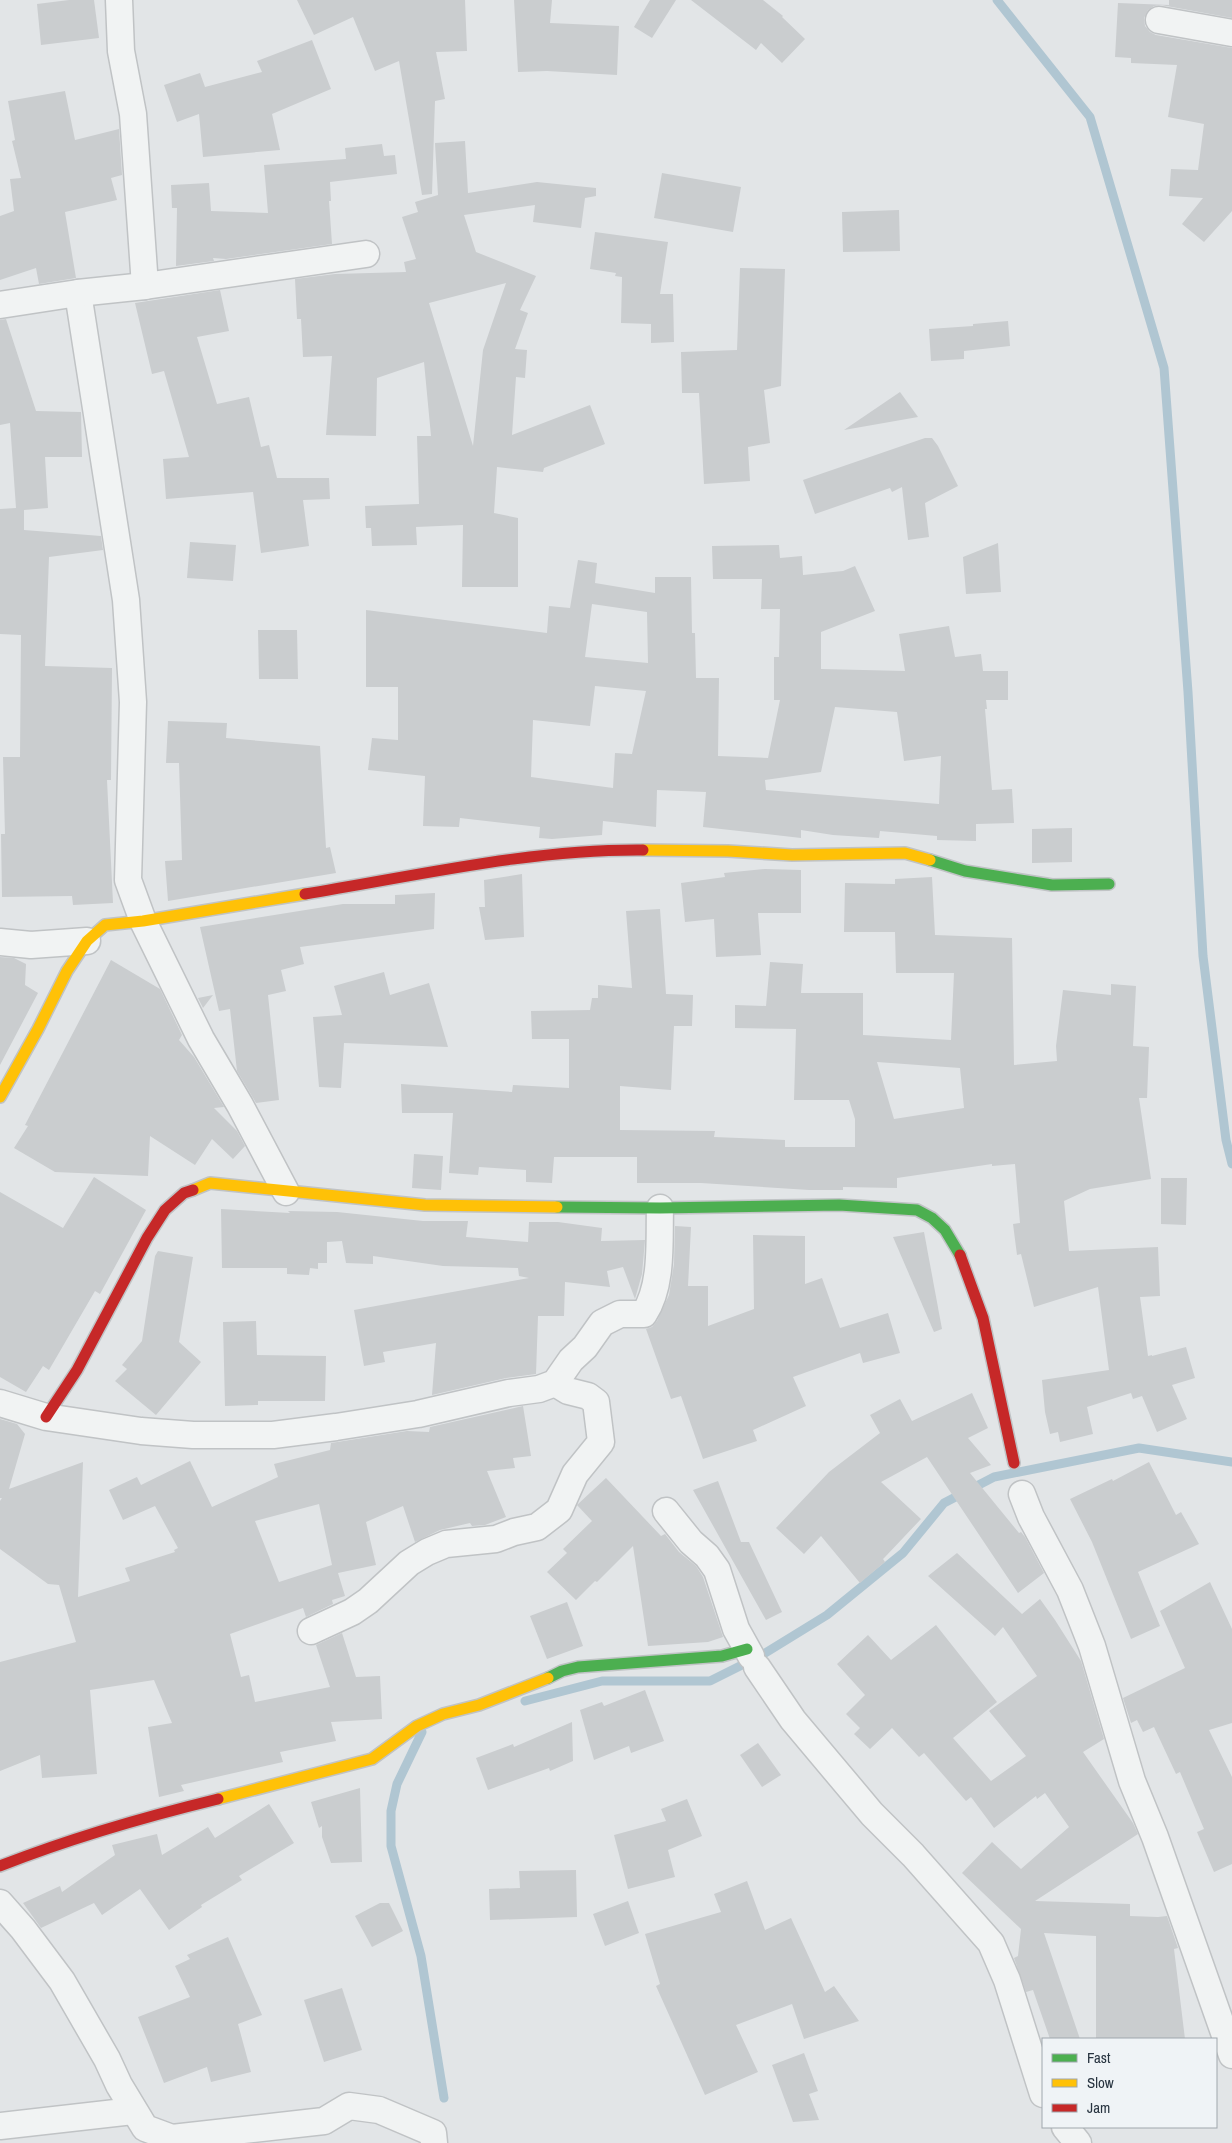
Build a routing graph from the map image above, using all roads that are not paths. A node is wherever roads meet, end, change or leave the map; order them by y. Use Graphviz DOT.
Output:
graph roads {
  1 [pos="119,0"];
  2 [pos="1160,20"];
  3 [pos="1232,33"];
  4 [pos="366,254"];
  5 [pos="145,286"];
  6 [pos="78,293"];
  7 [pos="0,305"];
  8 [pos="1109,884"];
  9 [pos="143,921"];
  10 [pos="87,941"];
  11 [pos="0,942"];
  12 [pos="0,1097"];
  13 [pos="286,1192"];
  14 [pos="660,1208"];
  15 [pos="555,1383"];
  16 [pos="0,1402"];
  17 [pos="46,1416"];
  18 [pos="1014,1463"];
  19 [pos="1022,1494"];
  20 [pos="666,1511"];
  21 [pos="311,1631"];
  22 [pos="752,1657"];
  23 [pos="0,1866"];
  24 [pos="0,1902"];
  25 [pos="1232,2055"];
  26 [pos="1042,2091"];
  27 [pos="133,2111"];
  28 [pos="0,2126"];
  29 [pos="1067,2128"];
  30 [pos="434,2143"];
  31 [pos="1078,2143"];
  1 -- 5 [label="street"];
  2 -- 3 [label="street"];
  4 -- 5 [label="street"];
  5 -- 6 [label="street"];
  6 -- 7 [label="street"];
  6 -- 9 [label="street"];
  8 -- 9 [label="street"];
  9 -- 10 [label="street"];
  9 -- 13 [label="street"];
  10 -- 11 [label="street"];
  10 -- 12 [label="street"];
  13 -- 14 [label="street"];
  13 -- 17 [label="street"];
  14 -- 15 [label="street"];
  14 -- 18 [label="street"];
  15 -- 17 [label="street"];
  15 -- 21 [label="street"];
  16 -- 17 [label="street"];
  19 -- 25 [label="street"];
  20 -- 22 [label="street"];
  22 -- 23 [label="street"];
  22 -- 26 [label="street"];
  24 -- 27 [label="street"];
  27 -- 28 [label="street"];
  27 -- 30 [label="street"];
  29 -- 31 [label="street"];
}
